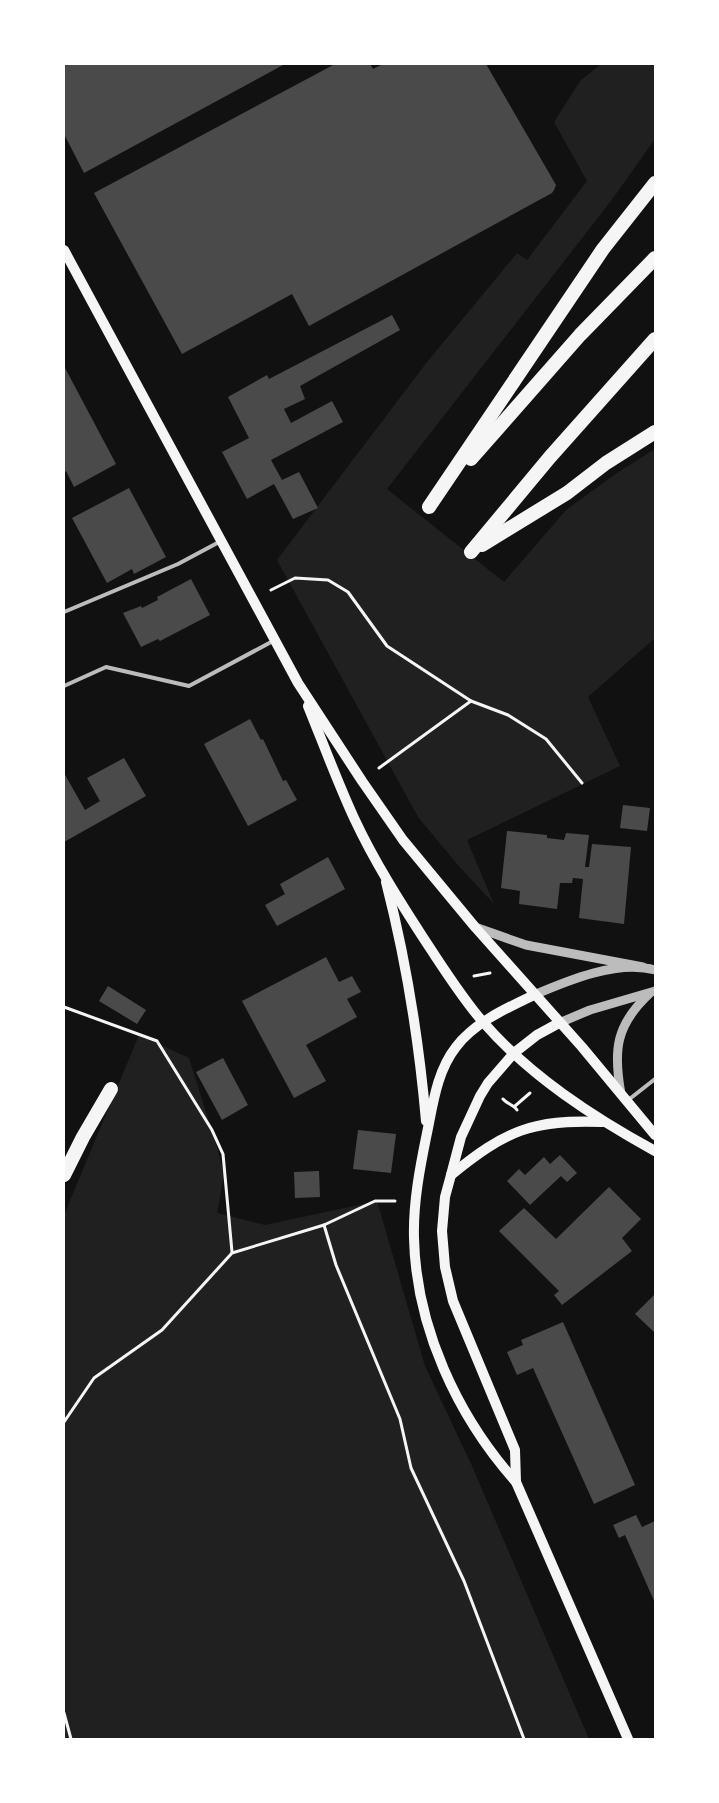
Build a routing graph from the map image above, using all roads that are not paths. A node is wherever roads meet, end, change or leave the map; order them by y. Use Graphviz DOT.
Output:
graph roads {
  1 [pos="655,183"];
  2 [pos="64,250"];
  3 [pos="655,258"];
  4 [pos="655,339"];
  5 [pos="655,432"];
  6 [pos="221,541"];
  7 [pos="64,612"];
  8 [pos="274,640"];
  9 [pos="298,683"];
  10 [pos="64,686"];
  11 [pos="383,871"];
  12 [pos="475,927"];
  13 [pos="643,967"];
  14 [pos="655,970"];
  15 [pos="534,995"];
  16 [pos="653,995"];
  17 [pos="483,1022"];
  18 [pos="559,1023"];
  19 [pos="514,1053"];
  20 [pos="655,1079"];
  21 [pos="111,1089"];
  22 [pos="624,1097"];
  23 [pos="603,1122"];
  24 [pos="427,1132"];
  25 [pos="655,1135"];
  26 [pos="655,1151"];
  27 [pos="64,1175"];
  28 [pos="451,1175"];
  29 [pos="516,1482"];
  30 [pos="628,1739"];
  1 -- 3 [label="highway"];
  2 -- 6 [label="main road"];
  4 -- 5 [label="highway"];
  6 -- 7 [label="lane"];
  6 -- 8 [label="main road"];
  8 -- 9 [label="main road"];
  8 -- 10 [label="lane"];
  9 -- 11 [label="main road"];
  9 -- 12 [label="main road"];
  11 -- 17 [label="main road"];
  11 -- 24 [label="main road"];
  12 -- 13 [label="street"];
  12 -- 15 [label="main road"];
  13 -- 14 [label="street"];
  13 -- 15 [label="street"];
  15 -- 17 [label="main road"];
  15 -- 18 [label="main road"];
  16 -- 18 [label="street"];
  16 -- 22 [label="street"];
  17 -- 19 [label="main road"];
  17 -- 24 [label="main road"];
  18 -- 19 [label="main road"];
  18 -- 22 [label="main road"];
  19 -- 23 [label="main road"];
  19 -- 28 [label="main road"];
  20 -- 22 [label="lane"];
  21 -- 27 [label="highway"];
  22 -- 25 [label="main road"];
  23 -- 26 [label="main road"];
  23 -- 28 [label="main road"];
  24 -- 29 [label="main road"];
  28 -- 29 [label="main road"];
  29 -- 30 [label="main road"];
}
